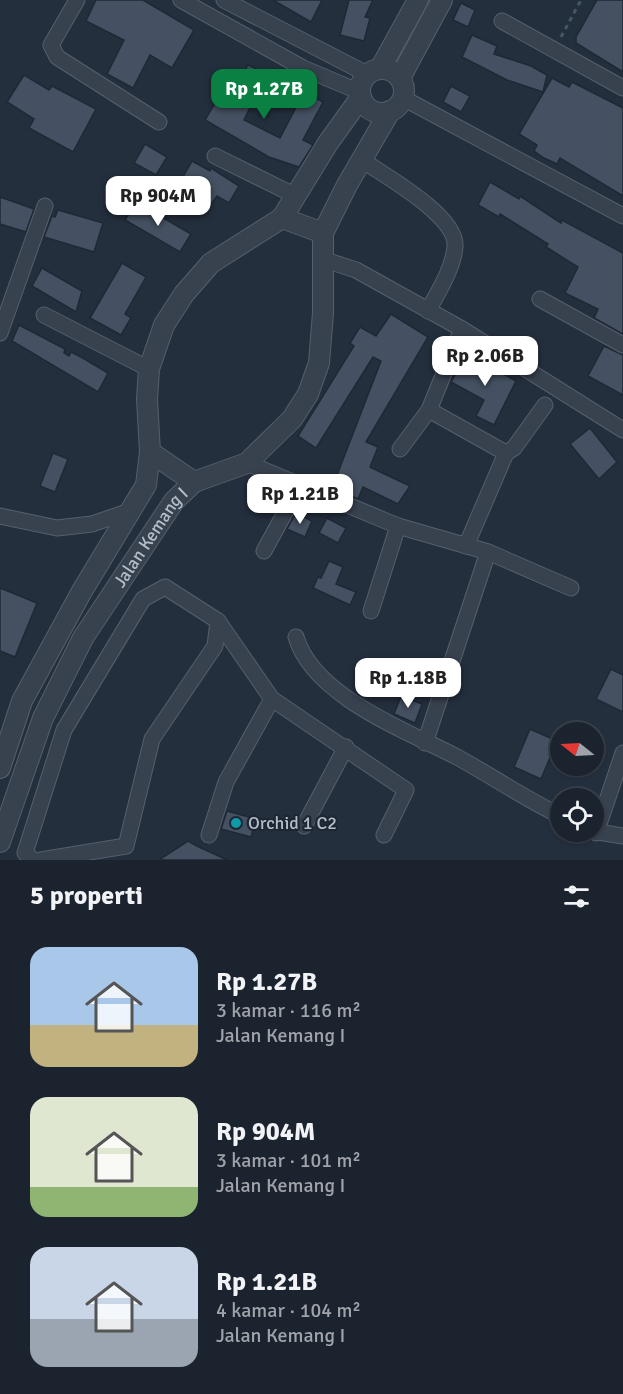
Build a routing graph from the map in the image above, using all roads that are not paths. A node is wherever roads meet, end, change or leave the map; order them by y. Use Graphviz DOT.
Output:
graph roads {
  1 [pos="77,0"];
  2 [pos="181,0"];
  3 [pos="224,0"];
  4 [pos="418,0"];
  5 [pos="442,0"];
  6 [pos="502,21"];
  7 [pos="400,78"];
  8 [pos="367,83"];
  9 [pos="623,88"];
  10 [pos="397,104"];
  11 [pos="159,123"];
  12 [pos="214,156"];
  13 [pos="362,160"];
  14 [pos="296,196"];
  15 [pos="45,206"];
  16 [pos="623,216"];
  17 [pos="282,218"];
  18 [pos="323,233"];
  19 [pos="322,259"];
  20 [pos="540,299"];
  21 [pos="428,311"];
  22 [pos="44,315"];
  23 [pos="2,324"];
  24 [pos="462,329"];
  25 [pos="623,345"];
  26 [pos="149,369"];
  27 [pos="545,405"];
  28 [pos="429,410"];
  29 [pos="623,430"];
  30 [pos="400,449"];
  31 [pos="150,452"];
  32 [pos="506,453"];
  33 [pos="248,463"];
  34 [pos="194,482"];
  35 [pos="299,487"];
  36 [pos="0,516"];
  37 [pos="126,518"];
  38 [pos="398,526"];
  39 [pos="466,546"];
  40 [pos="264,551"];
  41 [pos="488,552"];
  42 [pos="571,588"];
  43 [pos="82,591"];
  44 [pos="107,604"];
  45 [pos="371,611"];
  46 [pos="218,621"];
  47 [pos="296,637"];
  48 [pos="272,699"];
  49 [pos="425,743"];
  50 [pos="346,747"];
  51 [pos="623,753"];
  52 [pos="1,764"];
  53 [pos="26,767"];
  54 [pos="604,805"];
  55 [pos="550,810"];
  56 [pos="304,826"];
  57 [pos="604,833"];
  58 [pos="209,835"];
  59 [pos="384,835"];
  60 [pos="623,836"];
  61 [pos="0,842"];
  62 [pos="33,860"];
  63 [pos="41,860"];
  1 -- 11 [label="street"];
  2 -- 8 [label="street"];
  3 -- 8 [label="street"];
  4 -- 8 [label="street, Jalan Kemang I"];
  5 -- 7 [label="street"];
  6 -- 9 [label="street"];
  7 -- 8 [label="street"];
  7 -- 10 [label="street"];
  8 -- 10 [label="street"];
  8 -- 14 [label="street, Jalan Kemang I"];
  10 -- 13 [label="street, Jalan Kemang I"];
  10 -- 16 [label="street"];
  12 -- 14 [label="street"];
  13 -- 18 [label="street, Jalan Kemang I"];
  13 -- 21 [label="street"];
  14 -- 17 [label="street, Jalan Kemang I"];
  15 -- 23 [label="street"];
  17 -- 18 [label="street"];
  17 -- 26 [label="street, Jalan Kemang I"];
  18 -- 19 [label="street, Jalan Kemang I"];
  19 -- 21 [label="street"];
  19 -- 33 [label="street, Jalan Kemang I"];
  20 -- 25 [label="street"];
  21 -- 24 [label="street"];
  22 -- 26 [label="street"];
  24 -- 28 [label="street"];
  24 -- 29 [label="street"];
  26 -- 31 [label="street, Jalan Kemang I"];
  27 -- 32 [label="street"];
  28 -- 30 [label="street"];
  28 -- 32 [label="street"];
  31 -- 34 [label="street"];
  31 -- 37 [label="street, Jalan Kemang I"];
  32 -- 39 [label="street"];
  33 -- 34 [label="street, Jalan Kemang I"];
  33 -- 35 [label="street"];
  34 -- 44 [label="street, Jalan Kemang I"];
  35 -- 38 [label="street"];
  35 -- 40 [label="street"];
  36 -- 37 [label="street"];
  37 -- 43 [label="street, Jalan Kemang I"];
  38 -- 39 [label="street"];
  38 -- 45 [label="street"];
  39 -- 41 [label="street"];
  41 -- 42 [label="street"];
  41 -- 49 [label="street"];
  43 -- 44 [label="street"];
  43 -- 52 [label="street, Jalan Kemang I"];
  44 -- 53 [label="street, Jalan Kemang I"];
  46 -- 48 [label="street"];
  46 -- 62 [label="street"];
  46 -- 63 [label="street"];
  47 -- 49 [label="street"];
  48 -- 50 [label="street"];
  48 -- 58 [label="street"];
  49 -- 55 [label="street"];
  50 -- 56 [label="street"];
  50 -- 59 [label="street"];
  51 -- 54 [label="street"];
  52 -- 53 [label="street"];
  53 -- 61 [label="street, Jalan Kemang I"];
  57 -- 60 [label="street"];
}
